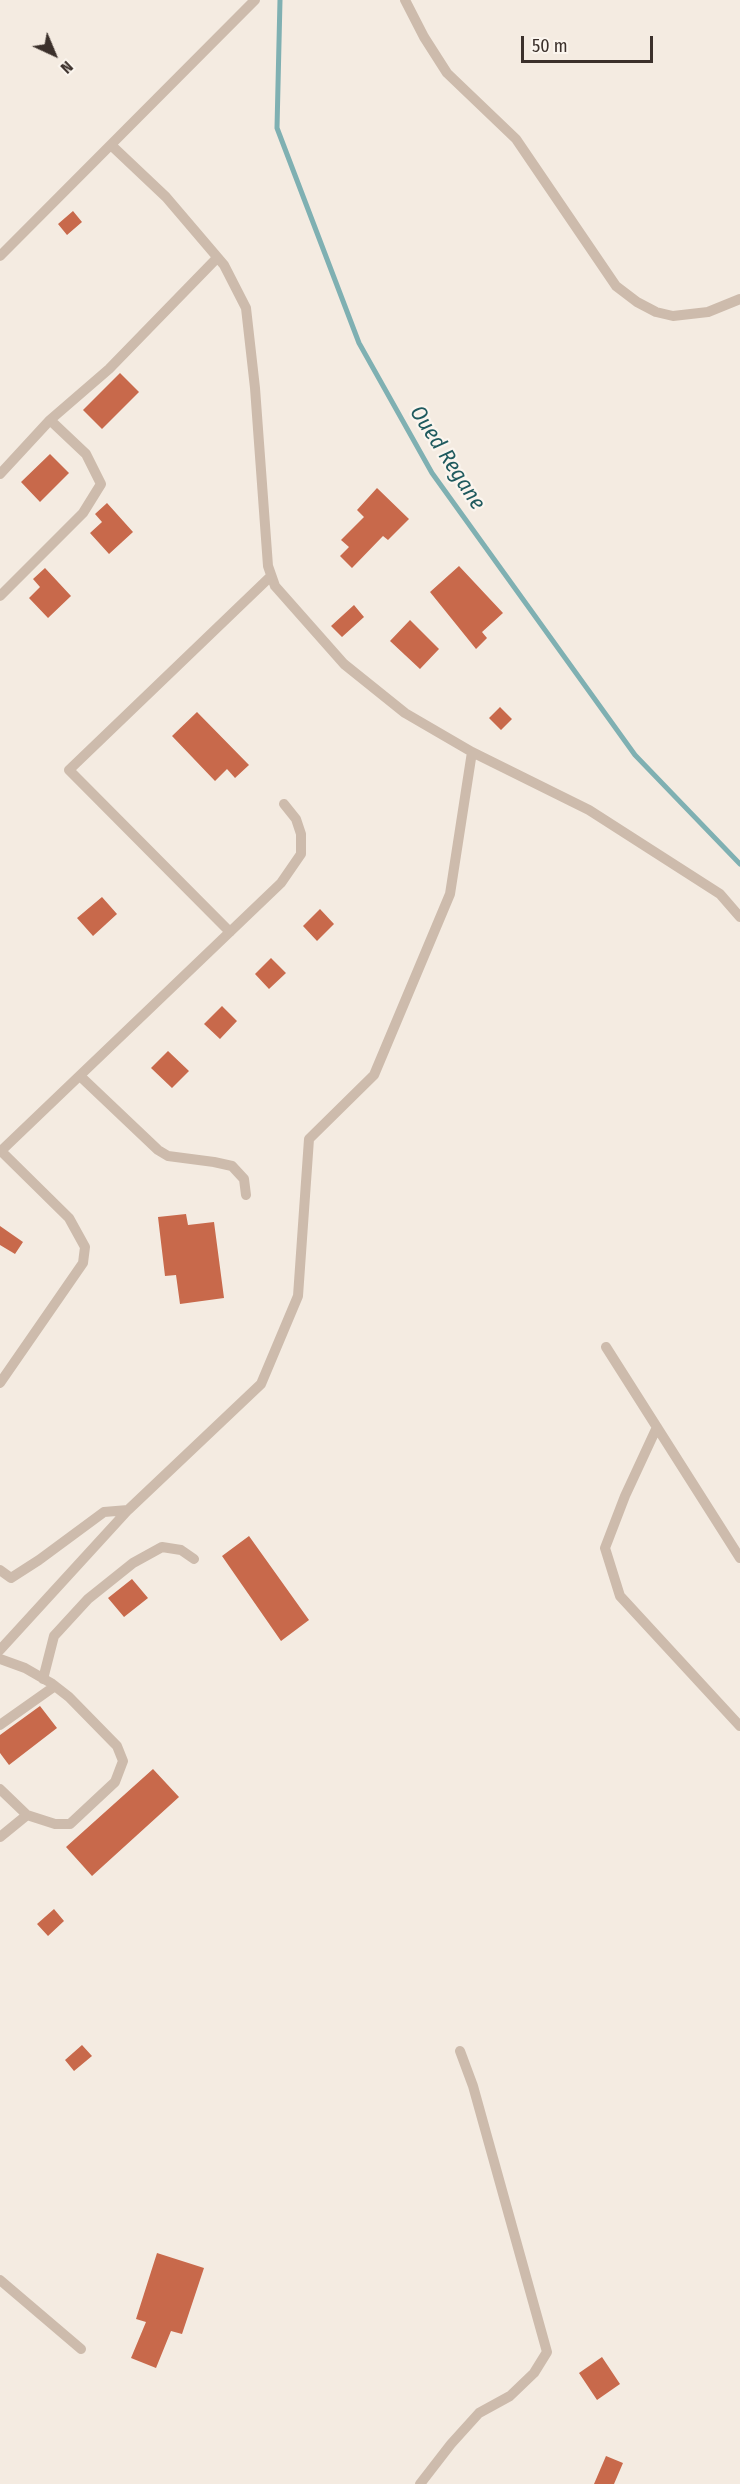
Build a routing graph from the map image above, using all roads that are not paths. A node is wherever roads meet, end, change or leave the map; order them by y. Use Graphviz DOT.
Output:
graph roads {
  1 [pos="255,0"];
  2 [pos="405,0"];
  3 [pos="111,145"];
  4 [pos="0,256"];
  5 [pos="217,258"];
  6 [pos="740,299"];
  7 [pos="50,420"];
  8 [pos="0,474"];
  9 [pos="271,576"];
  10 [pos="0,596"];
  11 [pos="472,752"];
  12 [pos="284,804"];
  13 [pos="740,917"];
  14 [pos="230,932"];
  15 [pos="80,1076"];
  16 [pos="1,1151"];
  17 [pos="246,1195"];
  18 [pos="606,1347"];
  19 [pos="0,1383"];
  20 [pos="657,1427"];
  21 [pos="128,1510"];
  22 [pos="740,1558"];
  23 [pos="194,1559"];
  24 [pos="0,1570"];
  25 [pos="0,1650"];
  26 [pos="0,1659"];
  27 [pos="43,1679"];
  28 [pos="55,1686"];
  29 [pos="0,1725"];
  30 [pos="740,1726"];
  31 [pos="0,1789"];
  32 [pos="27,1815"];
  33 [pos="0,1837"];
  34 [pos="460,2051"];
  35 [pos="0,2280"];
  36 [pos="81,2349"];
  37 [pos="420,2484"];
  1 -- 3 [label="lane"];
  2 -- 6 [label="lane"];
  3 -- 4 [label="lane"];
  3 -- 5 [label="lane"];
  5 -- 7 [label="lane"];
  5 -- 9 [label="lane"];
  7 -- 8 [label="lane"];
  7 -- 10 [label="lane"];
  9 -- 11 [label="lane"];
  9 -- 14 [label="lane"];
  11 -- 13 [label="lane"];
  11 -- 21 [label="lane"];
  12 -- 14 [label="lane"];
  14 -- 15 [label="lane"];
  15 -- 16 [label="lane"];
  15 -- 17 [label="lane"];
  16 -- 19 [label="lane"];
  18 -- 20 [label="lane"];
  20 -- 22 [label="lane"];
  20 -- 30 [label="lane"];
  21 -- 24 [label="lane"];
  21 -- 25 [label="lane"];
  23 -- 27 [label="lane"];
  26 -- 27 [label="lane"];
  27 -- 28 [label="lane"];
  28 -- 29 [label="lane"];
  28 -- 32 [label="lane"];
  31 -- 32 [label="lane"];
  32 -- 33 [label="lane"];
  34 -- 37 [label="lane"];
  35 -- 36 [label="lane"];
}
